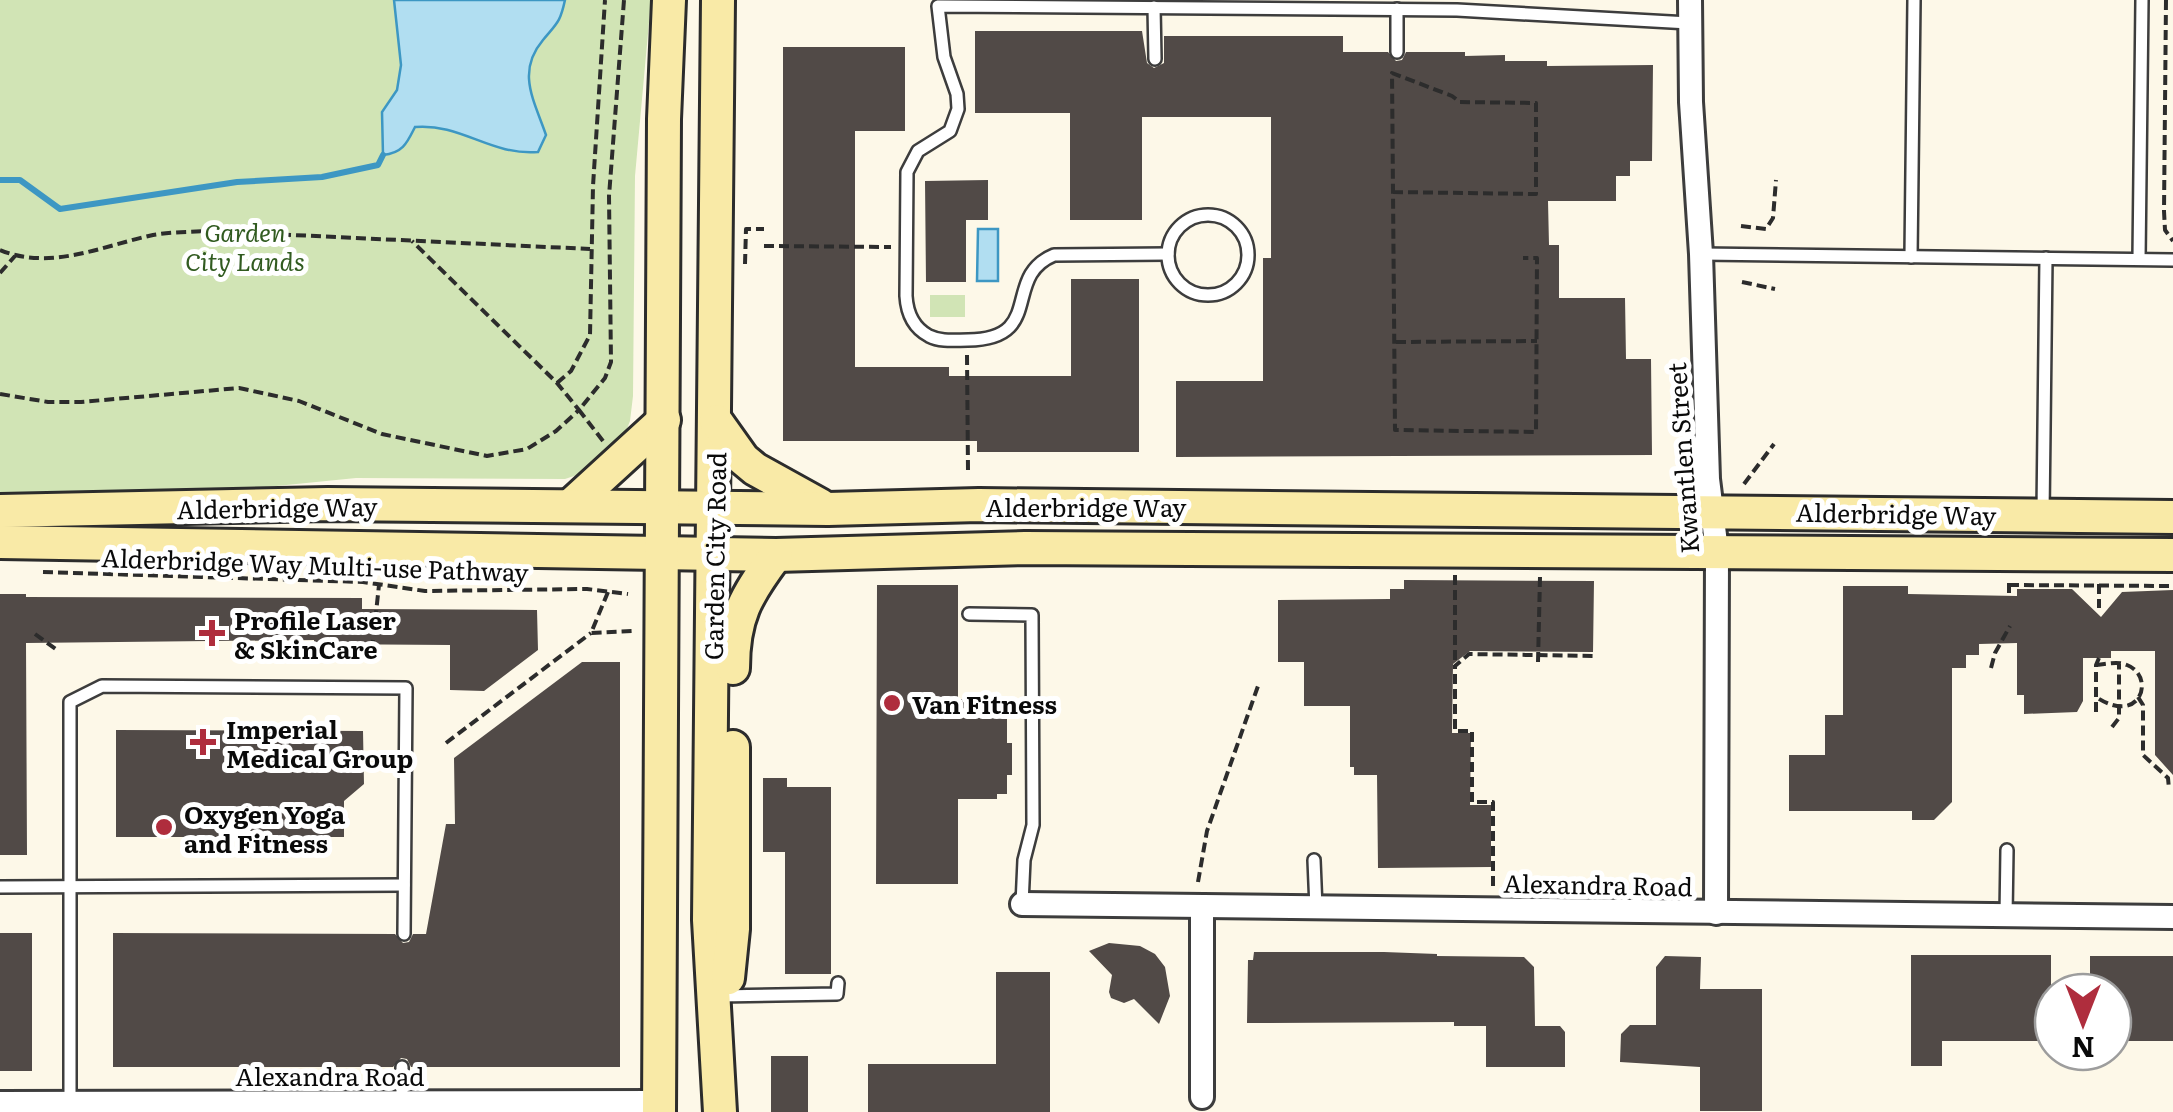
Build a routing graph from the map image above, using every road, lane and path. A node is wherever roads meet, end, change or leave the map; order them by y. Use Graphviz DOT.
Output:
graph roads {
  1 [pos="605,0"];
  2 [pos="624,0"];
  3 [pos="668,0"];
  4 [pos="718,0"];
  5 [pos="1914,0"];
  6 [pos="2142,0"];
  7 [pos="2166,0"];
  8 [pos="1154,8"];
  9 [pos="1397,9"];
  10 [pos="1690,12"];
  11 [pos="1397,52"];
  12 [pos="1155,59"];
  13 [pos="1776,180"];
  14 [pos="1393,192"];
  15 [pos="1740,226"];
  16 [pos="764,229"];
  17 [pos="412,241"];
  18 [pos="2173,241"];
  19 [pos="764,246"];
  20 [pos="906,248"];
  21 [pos="590,249"];
  22 [pos="0,250"];
  23 [pos="1168,254"];
  24 [pos="1701,254"];
  25 [pos="15,256"];
  26 [pos="1911,256"];
  27 [pos="1523,258"];
  28 [pos="2046,258"];
  29 [pos="2139,259"];
  30 [pos="2173,260"];
  31 [pos="746,264"];
  32 [pos="0,272"];
  33 [pos="1742,282"];
  34 [pos="1775,289"];
  35 [pos="967,340"];
  36 [pos="1537,341"];
  37 [pos="1395,342"];
  38 [pos="557,383"];
  39 [pos="0,394"];
  40 [pos="580,410"];
  41 [pos="664,420"];
  42 [pos="716,422"];
  43 [pos="1774,444"];
  44 [pos="608,449"];
  45 [pos="968,470"];
  46 [pos="1742,494"];
  47 [pos="571,504"];
  48 [pos="664,506"];
  49 [pos="714,507"];
  50 [pos="828,510"];
  51 [pos="1712,510"];
  52 [pos="0,511"];
  53 [pos="2043,516"];
  54 [pos="2173,517"];
  55 [pos="0,542"];
  56 [pos="1717,551"];
  57 [pos="663,553"];
  58 [pos="714,554"];
  59 [pos="776,555"];
  60 [pos="2173,555"];
  61 [pos="1454,570"];
  62 [pos="1540,570"];
  63 [pos="36,572"];
  64 [pos="2009,573"];
  65 [pos="2099,574"];
  66 [pos="380,584"];
  67 [pos="2009,585"];
  68 [pos="2099,585"];
  69 [pos="2173,586"];
  70 [pos="608,592"];
  71 [pos="628,594"];
  72 [pos="2009,596"];
  73 [pos="2099,608"];
  74 [pos="969,614"];
  75 [pos="2010,626"];
  76 [pos="637,631"];
  77 [pos="592,633"];
  78 [pos="35,634"];
  79 [pos="57,650"];
  80 [pos="372,650"];
  81 [pos="1593,656"];
  82 [pos="2099,658"];
  83 [pos="1538,659"];
  84 [pos="2120,663"];
  85 [pos="2096,665"];
  86 [pos="1454,666"];
  87 [pos="1991,668"];
  88 [pos="1258,686"];
  89 [pos="2096,697"];
  90 [pos="2138,697"];
  91 [pos="2119,708"];
  92 [pos="2096,712"];
  93 [pos="2112,727"];
  94 [pos="446,743"];
  95 [pos="2169,788"];
  96 [pos="2006,850"];
  97 [pos="1314,860"];
  98 [pos="70,886"];
  99 [pos="404,886"];
  100 [pos="0,887"];
  101 [pos="1492,889"];
  102 [pos="1022,904"];
  103 [pos="1202,906"];
  104 [pos="1316,908"];
  105 [pos="1716,913"];
  106 [pos="2006,916"];
  107 [pos="2173,917"];
  108 [pos="404,934"];
  109 [pos="838,983"];
  110 [pos="720,996"];
  111 [pos="402,1067"];
  112 [pos="1202,1098"];
  113 [pos="402,1102"];
  114 [pos="0,1103"];
  115 [pos="70,1103"];
  116 [pos="180,1107"];
  117 [pos="466,1107"];
  118 [pos="660,1107"];
  119 [pos="720,1112"];
  1 -- 21 [label="path"];
  2 -- 40 [label="path"];
  3 -- 41 [label="main road, Garden City Road"];
  4 -- 42 [label="main road, Garden City Road"];
  5 -- 26 [label="lane"];
  6 -- 29 [label="lane"];
  7 -- 18 [label="path"];
  8 -- 9 [label="lane"];
  8 -- 12 [label="lane"];
  8 -- 20 [label="lane"];
  9 -- 10 [label="lane"];
  9 -- 11 [label="lane"];
  10 -- 24 [label="street, Kwantlen Street"];
  13 -- 15 [label="path"];
  14 -- 14 [label="path"];
  14 -- 37 [label="path"];
  16 -- 31 [label="path"];
  17 -- 21 [label="path"];
  17 -- 25 [label="path"];
  17 -- 38 [label="path"];
  19 -- 20 [label="path"];
  20 -- 35 [label="lane"];
  21 -- 38 [label="path"];
  22 -- 25 [label="path"];
  23 -- 23 [label="lane"];
  23 -- 35 [label="lane"];
  24 -- 26 [label="lane"];
  24 -- 51 [label="street, Kwantlen Street"];
  25 -- 32 [label="path"];
  26 -- 28 [label="lane"];
  27 -- 36 [label="path"];
  28 -- 29 [label="lane"];
  28 -- 53 [label="lane"];
  29 -- 30 [label="lane"];
  33 -- 34 [label="path"];
  35 -- 45 [label="path"];
  36 -- 37 [label="path"];
  36 -- 37 [label="path"];
  38 -- 40 [label="path"];
  39 -- 40 [label="path"];
  40 -- 44 [label="path"];
  41 -- 47 [label="main road"];
  41 -- 48 [label="main road, Garden City Road"];
  42 -- 49 [label="main road, Garden City Road"];
  42 -- 50 [label="main road"];
  43 -- 46 [label="path"];
  47 -- 48 [label="main road, Alderbridge Way"];
  47 -- 52 [label="main road, Alderbridge Way"];
  48 -- 49 [label="main road, Alderbridge Way"];
  48 -- 57 [label="main road, Garden City Road"];
  49 -- 50 [label="main road, Alderbridge Way"];
  49 -- 58 [label="main road, Garden City Road"];
  50 -- 51 [label="main road, Alderbridge Way"];
  51 -- 53 [label="main road, Alderbridge Way"];
  51 -- 56 [label="street, Kwantlen Street"];
  53 -- 54 [label="main road, Alderbridge Way"];
  55 -- 57 [label="main road, Alderbridge Way"];
  56 -- 59 [label="main road, Alderbridge Way"];
  56 -- 60 [label="main road, Alderbridge Way"];
  56 -- 105 [label="street, Kwantlen Street"];
  57 -- 58 [label="main road, Alderbridge Way"];
  57 -- 118 [label="main road, Garden City Road"];
  58 -- 59 [label="main road, Alderbridge Way"];
  58 -- 110 [label="main road, Garden City Road"];
  59 -- 110 [label="main road"];
  61 -- 86 [label="path"];
  62 -- 83 [label="path"];
  63 -- 66 [label="path, Alderbridge Way Multi-use Pathway"];
  64 -- 67 [label="path"];
  65 -- 68 [label="path"];
  66 -- 70 [label="path, Alderbridge Way Multi-use Pathway"];
  66 -- 80 [label="path"];
  67 -- 68 [label="path"];
  67 -- 72 [label="path"];
  68 -- 69 [label="path"];
  68 -- 73 [label="path"];
  70 -- 71 [label="path, Alderbridge Way Multi-use Pathway"];
  70 -- 77 [label="path"];
  74 -- 102 [label="lane"];
  75 -- 87 [label="path"];
  76 -- 77 [label="path"];
  77 -- 94 [label="path"];
  78 -- 79 [label="path"];
  81 -- 83 [label="path"];
  82 -- 85 [label="path"];
  83 -- 86 [label="path"];
  84 -- 85 [label="path"];
  84 -- 90 [label="path"];
  84 -- 91 [label="path"];
  85 -- 89 [label="path"];
  86 -- 101 [label="path"];
  88 -- 103 [label="path"];
  89 -- 91 [label="path"];
  89 -- 92 [label="path"];
  90 -- 91 [label="path"];
  90 -- 95 [label="path"];
  91 -- 93 [label="path"];
  96 -- 106 [label="lane"];
  97 -- 104 [label="lane"];
  98 -- 99 [label="lane"];
  98 -- 99 [label="lane"];
  98 -- 100 [label="lane"];
  98 -- 115 [label="lane"];
  99 -- 108 [label="lane"];
  102 -- 103 [label="street, Alexandra Road"];
  103 -- 104 [label="street, Alexandra Road"];
  103 -- 112 [label="street"];
  104 -- 105 [label="street, Alexandra Road"];
  105 -- 106 [label="street, Alexandra Road"];
  106 -- 107 [label="street, Alexandra Road"];
  109 -- 110 [label="lane"];
  110 -- 119 [label="main road, Garden City Road"];
  111 -- 113 [label="lane"];
  113 -- 116 [label="street, Alexandra Road"];
  113 -- 117 [label="street, Alexandra Road"];
  114 -- 115 [label="street, Alexandra Road"];
  115 -- 116 [label="street, Alexandra Road"];
  117 -- 118 [label="street, Alexandra Road"];
}
